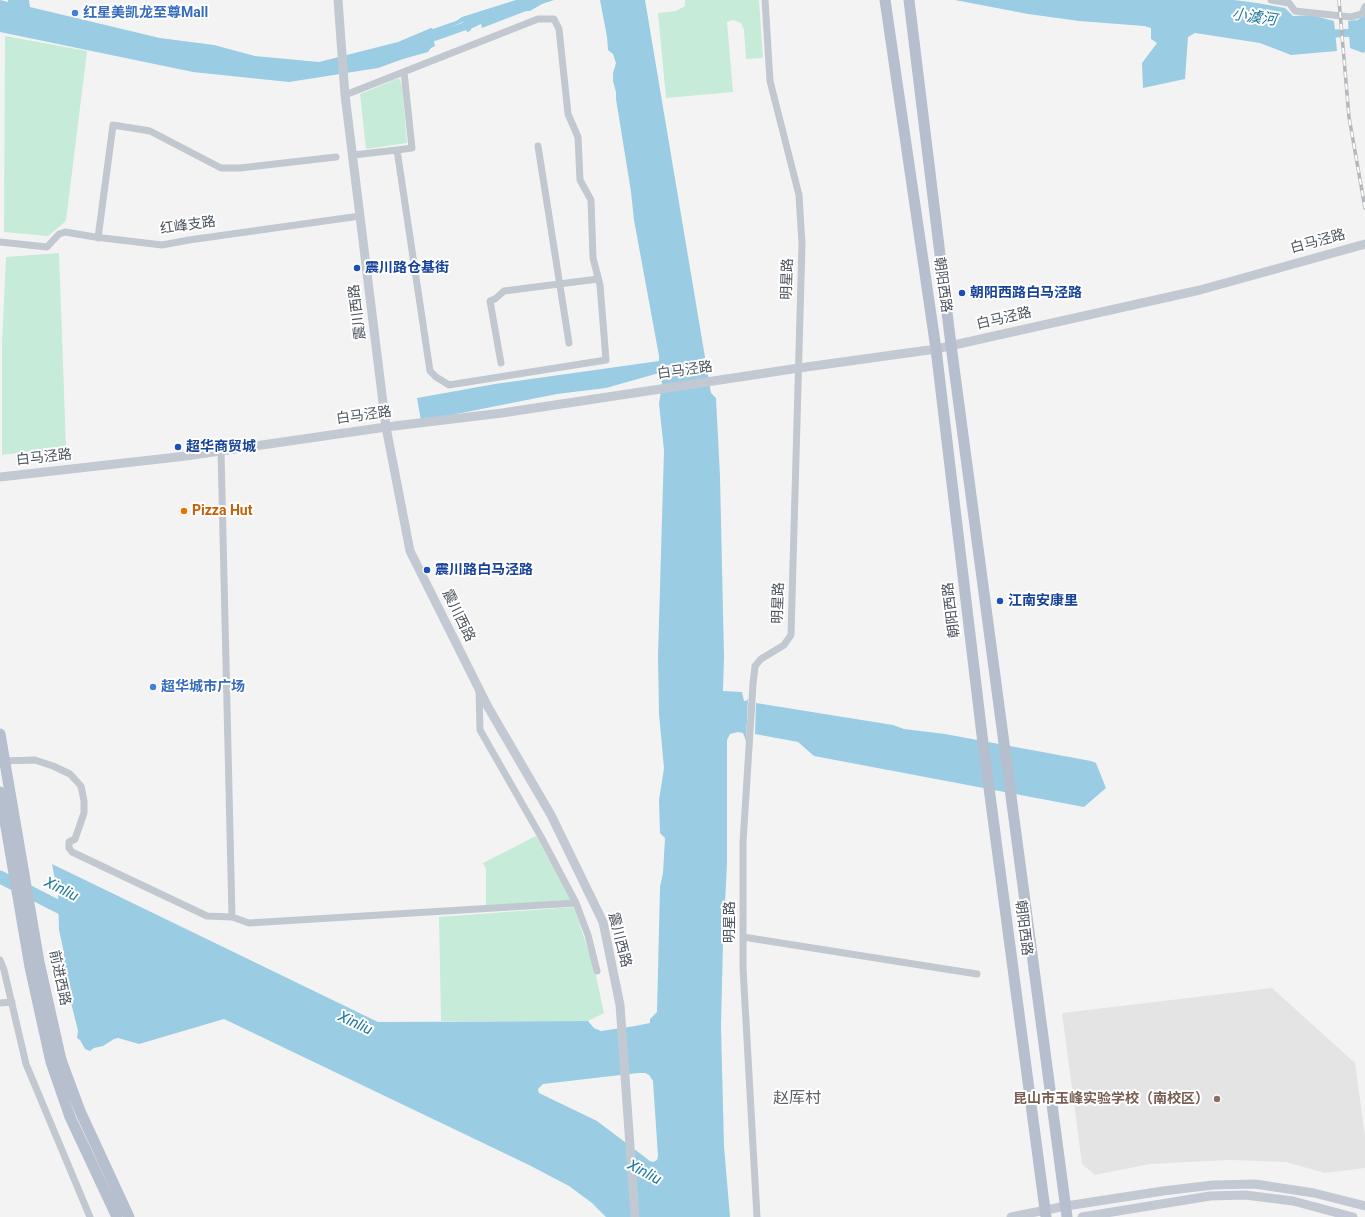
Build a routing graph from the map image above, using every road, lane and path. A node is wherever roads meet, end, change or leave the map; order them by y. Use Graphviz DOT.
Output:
graph roads {
  1 [pos="338,0"];
  2 [pos="765,0"];
  3 [pos="1271,0"];
  4 [pos="885,2"];
  5 [pos="910,3"];
  6 [pos="1365,7"];
  7 [pos="404,72"];
  8 [pos="345,95"];
  9 [pos="538,146"];
  10 [pos="397,150"];
  11 [pos="353,155"];
  12 [pos="336,157"];
  13 [pos="360,216"];
  14 [pos="98,238"];
  15 [pos="0,242"];
  16 [pos="1365,244"];
  17 [pos="598,279"];
  18 [pos="560,284"];
  19 [pos="569,343"];
  20 [pos="951,346"];
  21 [pos="936,349"];
  22 [pos="501,363"];
  23 [pos="799,368"];
  24 [pos="386,427"];
  25 [pos="221,451"];
  26 [pos="0,477"];
  27 [pos="478,688"];
  28 [pos="0,734"];
  29 [pos="0,761"];
  30 [pos="0,792"];
  31 [pos="576,903"];
  32 [pos="232,917"];
  33 [pos="743,937"];
  34 [pos="0,960"];
  35 [pos="597,971"];
  36 [pos="977,974"];
  37 [pos="12,1002"];
  38 [pos="0,1003"];
  39 [pos="56,1061"];
  40 [pos="1365,1206"];
  41 [pos="1066,1211"];
  42 [pos="1045,1213"];
  43 [pos="90,1217"];
  44 [pos="117,1217"];
  45 [pos="129,1217"];
  46 [pos="635,1217"];
  47 [pos="757,1217"];
  48 [pos="1010,1217"];
  49 [pos="1082,1217"];
  50 [pos="1354,1217"];
  1 -- 8 [label="main road, 震川西路"];
  2 -- 23 [label="street, 明星路"];
  3 -- 6 [label="street"];
  4 -- 21 [label="main road, 朝阳西路"];
  5 -- 20 [label="main road, 朝阳西路"];
  7 -- 8 [label="street"];
  7 -- 10 [label="street"];
  7 -- 17 [label="street"];
  8 -- 11 [label="main road, 震川西路"];
  9 -- 18 [label="street"];
  10 -- 11 [label="street"];
  10 -- 17 [label="street"];
  11 -- 13 [label="main road, 震川西路"];
  12 -- 14 [label="street"];
  13 -- 14 [label="street, 红峰支路"];
  13 -- 24 [label="main road, 震川西路"];
  14 -- 15 [label="street, 红峰支路"];
  16 -- 20 [label="main road, 白马泾路"];
  17 -- 18 [label="street"];
  18 -- 19 [label="street"];
  18 -- 22 [label="street"];
  20 -- 21 [label="main road, 白马泾路"];
  20 -- 41 [label="main road, 朝阳西路"];
  21 -- 23 [label="main road, 白马泾路"];
  21 -- 42 [label="main road, 朝阳西路"];
  23 -- 24 [label="main road, 白马泾路"];
  23 -- 33 [label="street, 明星路"];
  24 -- 25 [label="main road, 白马泾路"];
  24 -- 27 [label="main road, 震川西路"];
  25 -- 26 [label="main road, 白马泾路"];
  25 -- 32 [label="street"];
  27 -- 31 [label="street"];
  27 -- 46 [label="main road, 震川西路"];
  28 -- 39 [label="main road, 前进西路, bridge"];
  29 -- 32 [label="street"];
  30 -- 39 [label="main road, 前进西路"];
  31 -- 32 [label="street"];
  31 -- 35 [label="street"];
  33 -- 36 [label="street"];
  33 -- 47 [label="street, 明星路"];
  34 -- 37 [label="street"];
  37 -- 38 [label="street"];
  37 -- 43 [label="street"];
  39 -- 44 [label="main road, 前进西路"];
  39 -- 45 [label="main road, 前进西路"];
  40 -- 41 [label="main road"];
  41 -- 42 [label="main road"];
  42 -- 48 [label="main road"];
  49 -- 50 [label="main road"];
}
